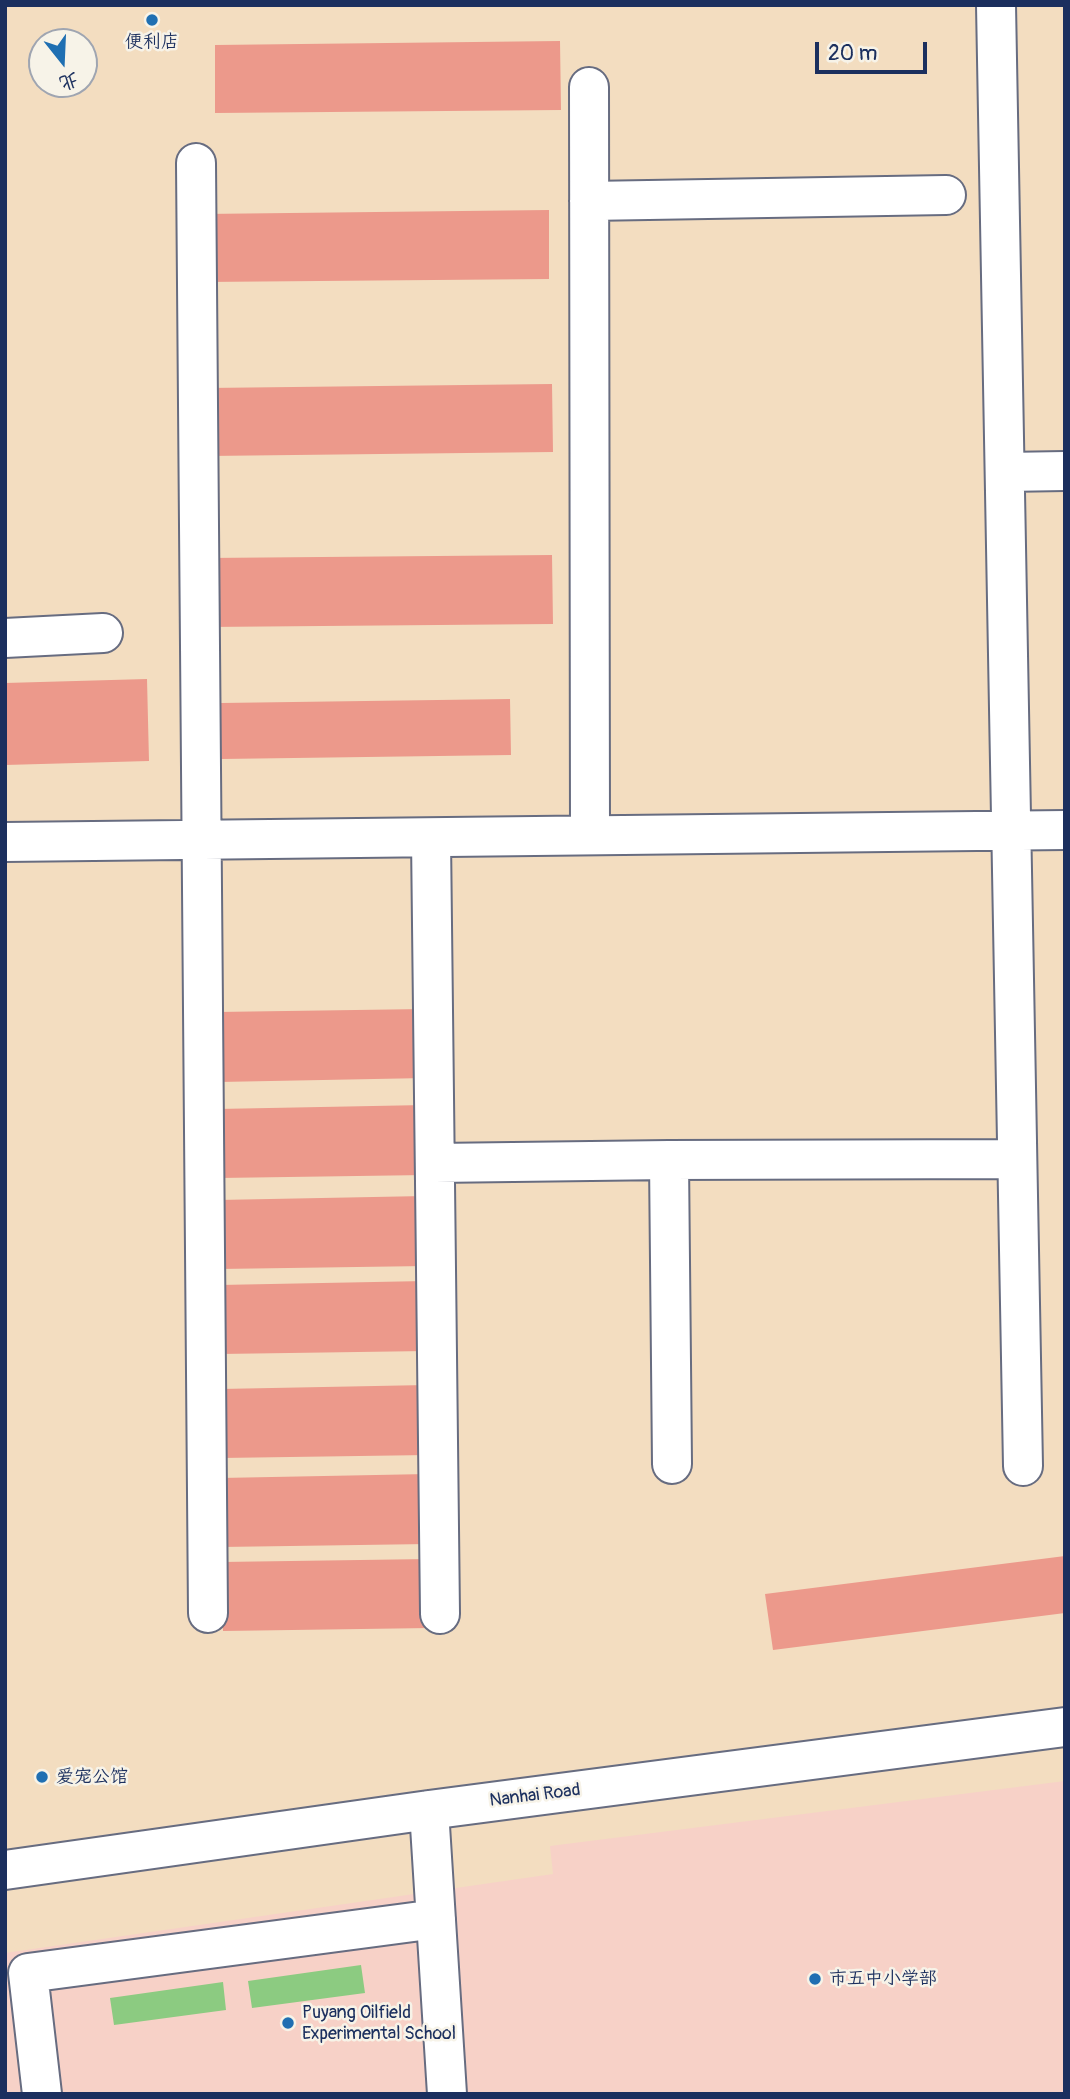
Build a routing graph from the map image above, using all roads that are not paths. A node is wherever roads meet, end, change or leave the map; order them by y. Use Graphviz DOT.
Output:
graph roads {
  1 [pos="996,5"];
  2 [pos="589,87"];
  3 [pos="196,163"];
  4 [pos="946,195"];
  5 [pos="589,201"];
  6 [pos="1065,471"];
  7 [pos="1005,472"];
  8 [pos="103,633"];
  9 [pos="5,638"];
  10 [pos="1065,830"];
  11 [pos="1012,831"];
  12 [pos="590,835"];
  13 [pos="430,838"];
  14 [pos="200,840"];
  15 [pos="5,842"];
  16 [pos="1017,1159"];
  17 [pos="669,1160"];
  18 [pos="435,1163"];
  19 [pos="672,1464"];
  20 [pos="1023,1466"];
  21 [pos="208,1613"];
  22 [pos="440,1614"];
  23 [pos="1065,1727"];
  24 [pos="429,1810"];
  25 [pos="5,1870"];
  26 [pos="436,1919"];
  27 [pos="42,2094"];
  28 [pos="447,2094"];
  1 -- 7 [label="street"];
  2 -- 5 [label="street"];
  3 -- 14 [label="street"];
  4 -- 5 [label="street"];
  5 -- 12 [label="street"];
  6 -- 7 [label="street"];
  7 -- 11 [label="street"];
  8 -- 9 [label="street"];
  10 -- 11 [label="street"];
  11 -- 12 [label="street"];
  11 -- 16 [label="street"];
  12 -- 13 [label="street"];
  13 -- 14 [label="street"];
  13 -- 18 [label="street"];
  14 -- 15 [label="street"];
  14 -- 21 [label="street"];
  16 -- 17 [label="street"];
  16 -- 20 [label="street"];
  17 -- 18 [label="street"];
  17 -- 19 [label="street"];
  18 -- 22 [label="street"];
  23 -- 24 [label="street, Nanhai Road"];
  24 -- 25 [label="street, Nanhai Road"];
  24 -- 26 [label="street"];
  26 -- 27 [label="street"];
  26 -- 28 [label="street"];
}
